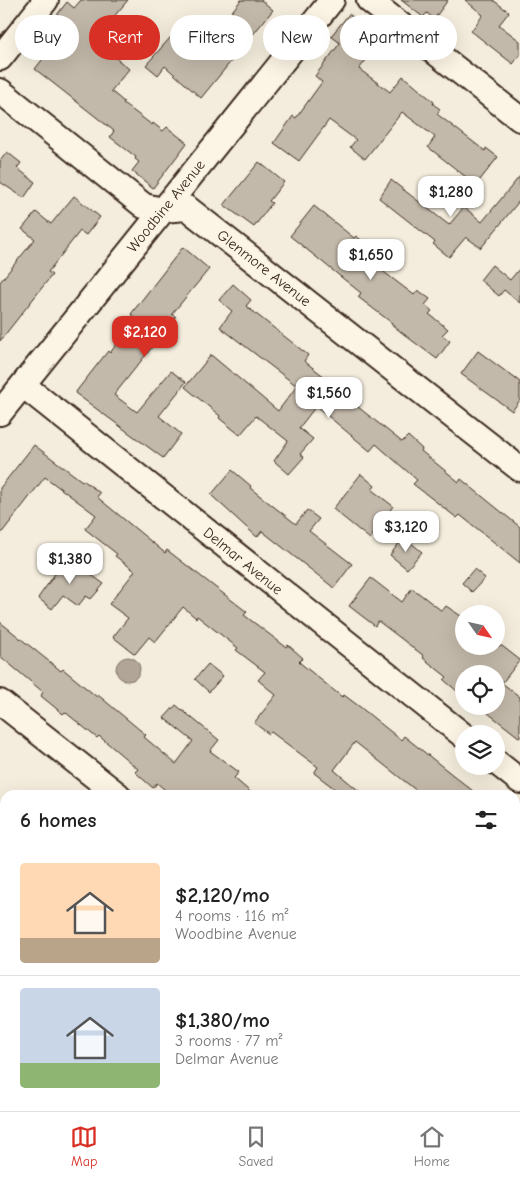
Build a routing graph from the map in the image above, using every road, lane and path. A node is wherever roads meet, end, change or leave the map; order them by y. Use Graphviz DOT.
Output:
graph roads {
  1 [pos="46,0"];
  2 [pos="332,0"];
  3 [pos="369,0"];
  4 [pos="0,58"];
  5 [pos="0,91"];
  6 [pos="520,120"];
  7 [pos="162,210"];
  8 [pos="22,385"];
  9 [pos="0,413"];
  10 [pos="520,470"];
  11 [pos="0,702"];
  12 [pos="455,729"];
  13 [pos="505,769"];
  14 [pos="520,781"];
  15 [pos="112,790"];
  1 -- 4 [label="street"];
  2 -- 7 [label="street, Woodbine Avenue"];
  3 -- 6 [label="street"];
  5 -- 7 [label="street, Glenmore Avenue"];
  7 -- 8 [label="street, Woodbine Avenue"];
  7 -- 10 [label="street, Glenmore Avenue"];
  8 -- 9 [label="street, Woodbine Avenue"];
  8 -- 12 [label="street, Delmar Avenue"];
  11 -- 15 [label="street"];
  13 -- 14 [label="street"];
}
